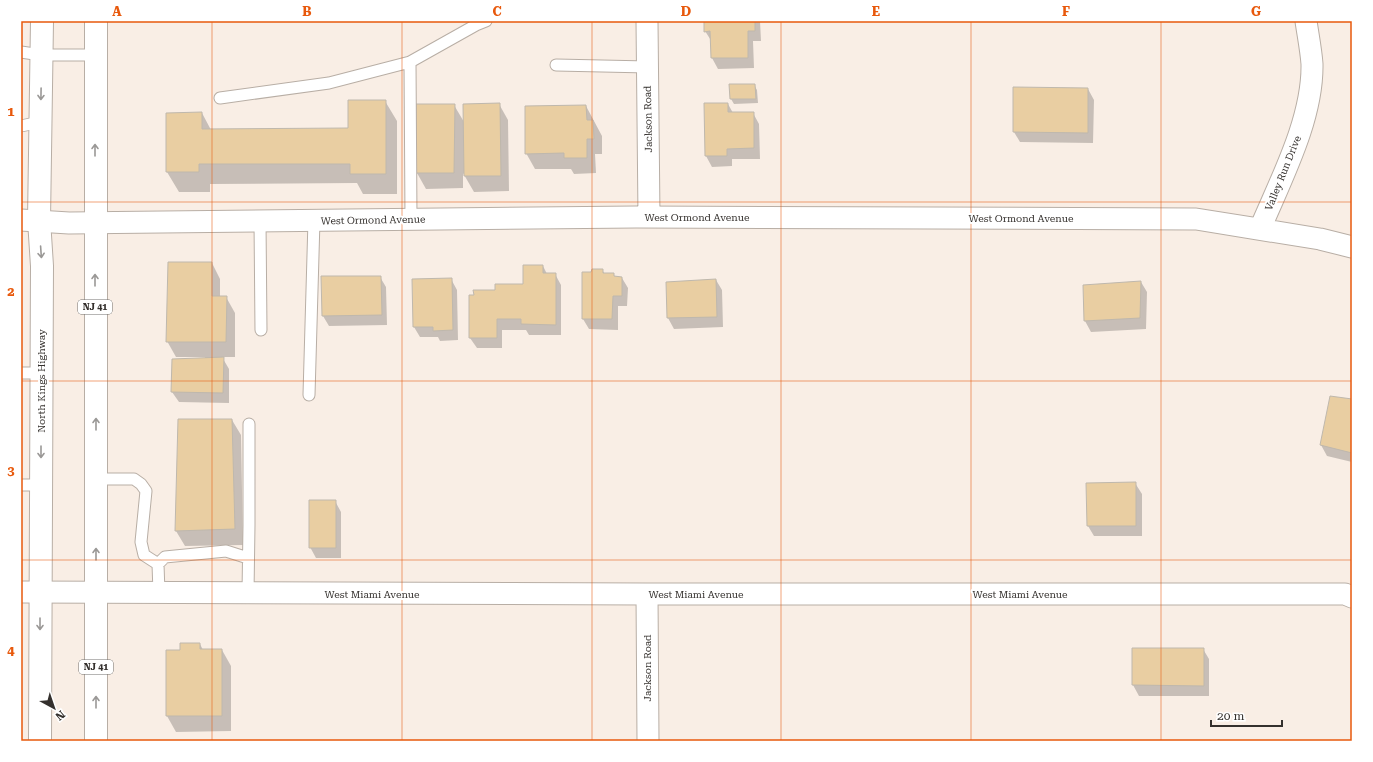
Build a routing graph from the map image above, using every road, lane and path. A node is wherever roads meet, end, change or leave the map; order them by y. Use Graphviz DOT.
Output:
graph roads {
  1 [pos="42,21"];
  2 [pos="96,21"];
  3 [pos="486,21"];
  4 [pos="647,21"];
  5 [pos="1306,21"];
  6 [pos="31,54"];
  7 [pos="96,55"];
  8 [pos="410,62"];
  9 [pos="556,65"];
  10 [pos="648,67"];
  11 [pos="220,98"];
  12 [pos="31,124"];
  13 [pos="649,217"];
  14 [pos="411,219"];
  15 [pos="30,220"];
  16 [pos="314,220"];
  17 [pos="260,221"];
  18 [pos="95,222"];
  19 [pos="1260,229"];
  20 [pos="1352,247"];
  21 [pos="261,330"];
  22 [pos="31,373"];
  23 [pos="310,394"];
  24 [pos="249,424"];
  25 [pos="96,478"];
  26 [pos="31,485"];
  27 [pos="248,558"];
  28 [pos="158,564"];
  29 [pos="30,592"];
  30 [pos="96,593"];
  31 [pos="159,593"];
  32 [pos="248,593"];
  33 [pos="647,594"];
  34 [pos="1352,597"];
  35 [pos="40,741"];
  36 [pos="96,741"];
  37 [pos="648,741"];
  1 -- 6 [label="main road, North Kings Highway"];
  2 -- 7 [label="main road, NJ 41"];
  3 -- 8 [label="lane"];
  4 -- 10 [label="street, Jackson Road"];
  5 -- 19 [label="street, Valley Run Drive"];
  6 -- 7 [label="lane"];
  6 -- 12 [label="main road, North Kings Highway, one-way"];
  18 -- 7 [label="main road, NJ 41, one-way"];
  8 -- 11 [label="lane"];
  8 -- 14 [label="lane"];
  9 -- 10 [label="lane"];
  10 -- 13 [label="street, Jackson Road"];
  12 -- 15 [label="main road, North Kings Highway"];
  13 -- 14 [label="street, West Ormond Avenue"];
  13 -- 19 [label="street, West Ormond Avenue"];
  14 -- 16 [label="street, West Ormond Avenue"];
  15 -- 18 [label="street, West Ormond Avenue"];
  15 -- 22 [label="main road, North Kings Highway, one-way"];
  16 -- 17 [label="street, West Ormond Avenue"];
  16 -- 23 [label="lane"];
  17 -- 18 [label="street, West Ormond Avenue"];
  17 -- 21 [label="lane"];
  25 -- 18 [label="main road, NJ 41, one-way"];
  19 -- 20 [label="street, West Ormond Avenue"];
  22 -- 26 [label="main road, North Kings Highway, one-way"];
  24 -- 27 [label="lane"];
  25 -- 28 [label="lane"];
  30 -- 25 [label="main road, NJ 41, one-way"];
  26 -- 29 [label="main road, North Kings Highway"];
  27 -- 28 [label="lane"];
  27 -- 32 [label="lane"];
  28 -- 31 [label="lane"];
  29 -- 30 [label="street, West Miami Avenue"];
  29 -- 35 [label="main road, North Kings Highway, one-way"];
  30 -- 31 [label="street, West Miami Avenue"];
  36 -- 30 [label="main road, NJ 41, one-way"];
  31 -- 32 [label="street, West Miami Avenue"];
  32 -- 33 [label="street, West Miami Avenue"];
  33 -- 34 [label="street, West Miami Avenue"];
  33 -- 37 [label="street, Jackson Road"];
}
